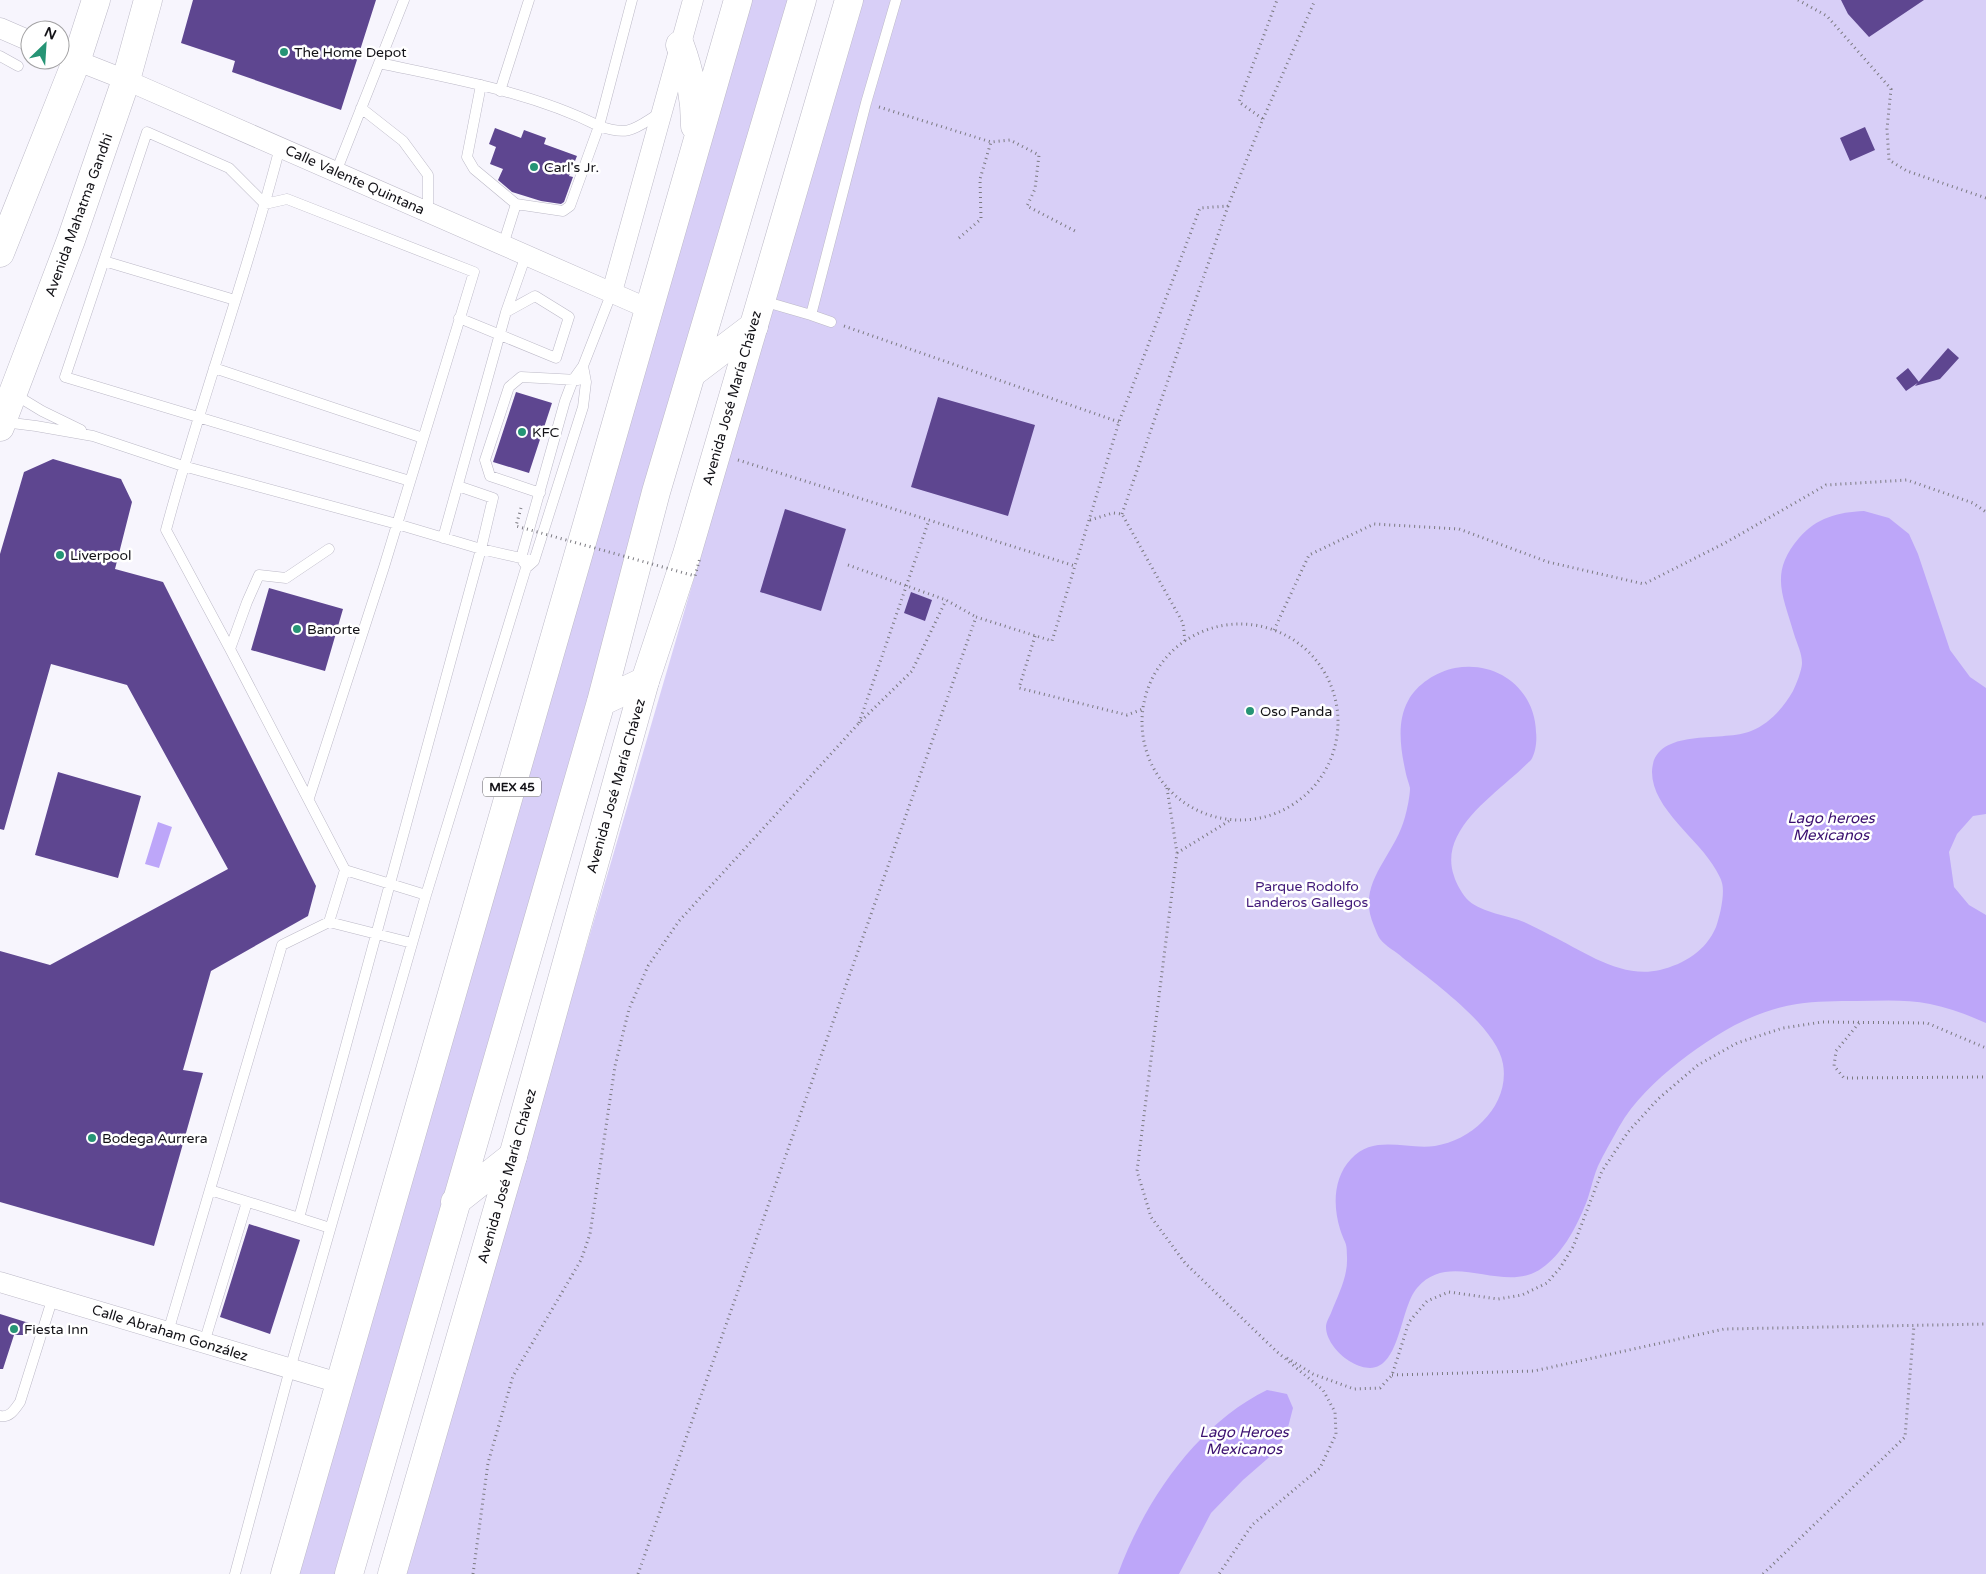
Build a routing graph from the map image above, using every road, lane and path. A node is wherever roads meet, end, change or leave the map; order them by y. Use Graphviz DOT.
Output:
graph roads {
  1 [pos="96,0"];
  2 [pos="148,0"];
  3 [pos="404,0"];
  4 [pos="529,0"];
  5 [pos="632,0"];
  6 [pos="693,0"];
  7 [pos="738,0"];
  8 [pos="802,0"];
  9 [pos="849,0"];
  10 [pos="896,0"];
  11 [pos="1277,0"];
  12 [pos="1315,0"];
  13 [pos="1798,0"];
  14 [pos="0,28"];
  15 [pos="20,37"];
  16 [pos="680,45"];
  17 [pos="70,54"];
  18 [pos="0,56"];
  19 [pos="70,59"];
  20 [pos="380,64"];
  21 [pos="18,66"];
  22 [pos="64,70"];
  23 [pos="126,80"];
  24 [pos="481,85"];
  25 [pos="500,91"];
  26 [pos="866,103"];
  27 [pos="361,108"];
  28 [pos="661,112"];
  29 [pos="1263,119"];
  30 [pos="599,126"];
  31 [pos="991,142"];
  32 [pos="280,147"];
  33 [pos="694,153"];
  34 [pos="336,172"];
  35 [pos="1986,198"];
  36 [pos="265,204"];
  37 [pos="516,204"];
  38 [pos="1228,206"];
  39 [pos="428,212"];
  40 [pos="1075,231"];
  41 [pos="959,238"];
  42 [pos="503,245"];
  43 [pos="0,254"];
  44 [pos="526,255"];
  45 [pos="104,261"];
  46 [pos="612,292"];
  47 [pos="235,300"];
  48 [pos="760,300"];
  49 [pos="649,308"];
  50 [pos="506,312"];
  51 [pos="811,314"];
  52 [pos="460,318"];
  53 [pos="831,322"];
  54 [pos="754,326"];
  55 [pos="500,334"];
  56 [pos="583,366"];
  57 [pos="214,368"];
  58 [pos="692,373"];
  59 [pos="573,380"];
  60 [pos="586,382"];
  61 [pos="13,393"];
  62 [pos="198,417"];
  63 [pos="1119,422"];
  64 [pos="1,424"];
  65 [pos="93,436"];
  66 [pos="423,438"];
  67 [pos="716,453"];
  68 [pos="183,466"];
  69 [pos="410,481"];
  70 [pos="458,486"];
  71 [pos="540,493"];
  72 [pos="521,508"];
  73 [pos="1986,512"];
  74 [pos="1122,514"];
  75 [pos="929,520"];
  76 [pos="1090,520"];
  77 [pos="397,524"];
  78 [pos="443,538"];
  79 [pos="481,549"];
  80 [pos="329,550"];
  81 [pos="521,558"];
  82 [pos="700,558"];
  83 [pos="534,561"];
  84 [pos="848,566"];
  85 [pos="1075,566"];
  86 [pos="526,568"];
  87 [pos="907,586"];
  88 [pos="946,600"];
  89 [pos="976,617"];
  90 [pos="1274,630"];
  91 [pos="1035,636"];
  92 [pos="1185,641"];
  93 [pos="230,649"];
  94 [pos="645,681"];
  95 [pos="601,702"];
  96 [pos="1142,709"];
  97 [pos="859,723"];
  98 [pos="1167,788"];
  99 [pos="309,798"];
  100 [pos="1229,820"];
  101 [pos="1177,853"];
  102 [pos="345,870"];
  103 [pos="391,884"];
  104 [pos="426,895"];
  105 [pos="329,922"];
  106 [pos="376,934"];
  107 [pos="412,943"];
  108 [pos="1860,1022"];
  109 [pos="1986,1048"];
  110 [pos="1986,1077"];
  111 [pos="513,1156"];
  112 [pos="210,1190"];
  113 [pos="247,1202"];
  114 [pos="456,1202"];
  115 [pos="299,1218"];
  116 [pos="330,1228"];
  117 [pos="0,1282"];
  118 [pos="53,1298"];
  119 [pos="1986,1324"];
  120 [pos="1914,1325"];
  121 [pos="168,1332"];
  122 [pos="204,1343"];
  123 [pos="1276,1351"];
  124 [pos="290,1369"];
  125 [pos="1392,1376"];
  126 [pos="339,1383"];
  127 [pos="0,1416"];
  128 [pos="235,1574"];
  129 [pos="284,1574"];
  130 [pos="349,1574"];
  131 [pos="392,1574"];
  132 [pos="473,1574"];
  133 [pos="638,1574"];
  134 [pos="1219,1574"];
  135 [pos="1763,1574"];
  1 -- 17 [label="main road"];
  2 -- 23 [label="main road, Avenida Mahatma Gandhi"];
  3 -- 20 [label="lane"];
  4 -- 25 [label="lane"];
  5 -- 30 [label="lane"];
  6 -- 16 [label="street"];
  7 -- 33 [label="main road, MEX 45"];
  8 -- 58 [label="main road"];
  9 -- 48 [label="main road, Avenida José María Chávez"];
  10 -- 26 [label="lane"];
  11 -- 29 [label="path"];
  12 -- 29 [label="path"];
  13 -- 35 [label="path"];
  14 -- 15 [label="street"];
  16 -- 28 [label="street"];
  16 -- 33 [label="main road"];
  18 -- 21 [label="lane"];
  19 -- 23 [label="street, Calle Valente Quintana"];
  20 -- 24 [label="lane"];
  20 -- 27 [label="lane"];
  22 -- 43 [label="main road"];
  23 -- 32 [label="street, Calle Valente Quintana"];
  23 -- 61 [label="main road, Avenida Mahatma Gandhi"];
  24 -- 25 [label="lane"];
  24 -- 37 [label="lane"];
  25 -- 30 [label="lane"];
  26 -- 31 [label="path"];
  26 -- 51 [label="lane"];
  27 -- 34 [label="lane"];
  27 -- 39 [label="lane"];
  28 -- 30 [label="lane"];
  28 -- 46 [label="street"];
  29 -- 38 [label="path"];
  30 -- 37 [label="lane"];
  31 -- 40 [label="path"];
  31 -- 41 [label="path"];
  32 -- 34 [label="street, Calle Valente Quintana"];
  32 -- 36 [label="lane"];
  33 -- 49 [label="main road, MEX 45"];
  34 -- 39 [label="street, Calle Valente Quintana"];
  36 -- 45 [label="lane"];
  36 -- 47 [label="lane"];
  36 -- 52 [label="lane"];
  37 -- 42 [label="lane"];
  38 -- 63 [label="path"];
  38 -- 74 [label="path"];
  39 -- 42 [label="street, Calle Valente Quintana"];
  42 -- 44 [label="street, Calle Valente Quintana"];
  44 -- 46 [label="street, Calle Valente Quintana"];
  44 -- 50 [label="lane"];
  45 -- 47 [label="lane"];
  45 -- 62 [label="lane"];
  46 -- 49 [label="street, Calle Valente Quintana"];
  46 -- 56 [label="lane"];
  47 -- 57 [label="lane"];
  48 -- 51 [label="lane"];
  48 -- 54 [label="main road, Avenida José María Chávez"];
  49 -- 126 [label="main road, MEX 45"];
  50 -- 55 [label="lane"];
  50 -- 55 [label="lane"];
  51 -- 53 [label="lane"];
  52 -- 55 [label="lane"];
  52 -- 66 [label="lane"];
  53 -- 63 [label="path"];
  54 -- 58 [label="main road"];
  54 -- 67 [label="main road, Avenida José María Chávez"];
  55 -- 70 [label="lane"];
  56 -- 59 [label="lane"];
  56 -- 60 [label="lane"];
  57 -- 62 [label="lane"];
  57 -- 66 [label="lane"];
  58 -- 95 [label="main road"];
  59 -- 60 [label="lane"];
  59 -- 71 [label="lane"];
  59 -- 71 [label="lane"];
  60 -- 83 [label="lane"];
  61 -- 64 [label="main road, Avenida Mahatma Gandhi"];
  61 -- 65 [label="lane"];
  62 -- 68 [label="lane"];
  62 -- 69 [label="lane"];
  63 -- 76 [label="path"];
  64 -- 65 [label="lane"];
  65 -- 68 [label="lane"];
  66 -- 69 [label="lane"];
  67 -- 75 [label="path"];
  67 -- 94 [label="main road, Avenida José María Chávez"];
  68 -- 77 [label="lane"];
  68 -- 93 [label="lane"];
  69 -- 77 [label="lane"];
  70 -- 78 [label="lane"];
  70 -- 79 [label="lane"];
  71 -- 81 [label="lane"];
  72 -- 82 [label="path, bridge"];
  73 -- 90 [label="path"];
  74 -- 76 [label="path"];
  74 -- 92 [label="path"];
  75 -- 85 [label="path"];
  75 -- 87 [label="path"];
  76 -- 85 [label="path"];
  77 -- 78 [label="lane"];
  77 -- 99 [label="lane"];
  78 -- 79 [label="lane"];
  79 -- 81 [label="lane"];
  79 -- 103 [label="lane"];
  80 -- 93 [label="lane"];
  81 -- 83 [label="lane"];
  81 -- 86 [label="lane"];
  83 -- 86 [label="lane"];
  84 -- 87 [label="path"];
  85 -- 91 [label="path"];
  86 -- 104 [label="lane"];
  87 -- 88 [label="path"];
  87 -- 97 [label="path"];
  88 -- 89 [label="path"];
  88 -- 97 [label="path"];
  89 -- 91 [label="path"];
  89 -- 133 [label="path"];
  90 -- 92 [label="path"];
  90 -- 100 [label="path"];
  91 -- 96 [label="path"];
  92 -- 96 [label="path"];
  93 -- 99 [label="lane"];
  94 -- 95 [label="main road"];
  94 -- 111 [label="main road, Avenida José María Chávez"];
  95 -- 114 [label="main road"];
  96 -- 98 [label="path"];
  97 -- 132 [label="path"];
  98 -- 100 [label="path"];
  98 -- 101 [label="path"];
  99 -- 102 [label="lane"];
  100 -- 101 [label="path"];
  101 -- 123 [label="path"];
  102 -- 103 [label="lane"];
  102 -- 105 [label="lane"];
  103 -- 104 [label="lane"];
  103 -- 106 [label="lane"];
  104 -- 107 [label="lane"];
  105 -- 106 [label="lane"];
  105 -- 112 [label="lane"];
  106 -- 107 [label="lane"];
  106 -- 115 [label="lane"];
  107 -- 116 [label="lane"];
  108 -- 109 [label="path"];
  108 -- 110 [label="path"];
  108 -- 125 [label="path"];
  111 -- 114 [label="main road"];
  111 -- 131 [label="main road, Avenida José María Chávez"];
  112 -- 113 [label="lane"];
  112 -- 121 [label="lane"];
  113 -- 115 [label="lane"];
  113 -- 122 [label="lane"];
  114 -- 130 [label="main road"];
  115 -- 116 [label="lane"];
  116 -- 124 [label="lane"];
  117 -- 118 [label="street, Calle Abraham González"];
  118 -- 121 [label="street, Calle Abraham González"];
  118 -- 127 [label="lane"];
  119 -- 120 [label="path"];
  120 -- 125 [label="path"];
  120 -- 135 [label="path"];
  121 -- 122 [label="street, Calle Abraham González"];
  122 -- 124 [label="street, Calle Abraham González"];
  123 -- 125 [label="path"];
  123 -- 134 [label="path"];
  124 -- 126 [label="street, Calle Abraham González"];
  124 -- 128 [label="lane"];
  126 -- 129 [label="main road, MEX 45"];
}
